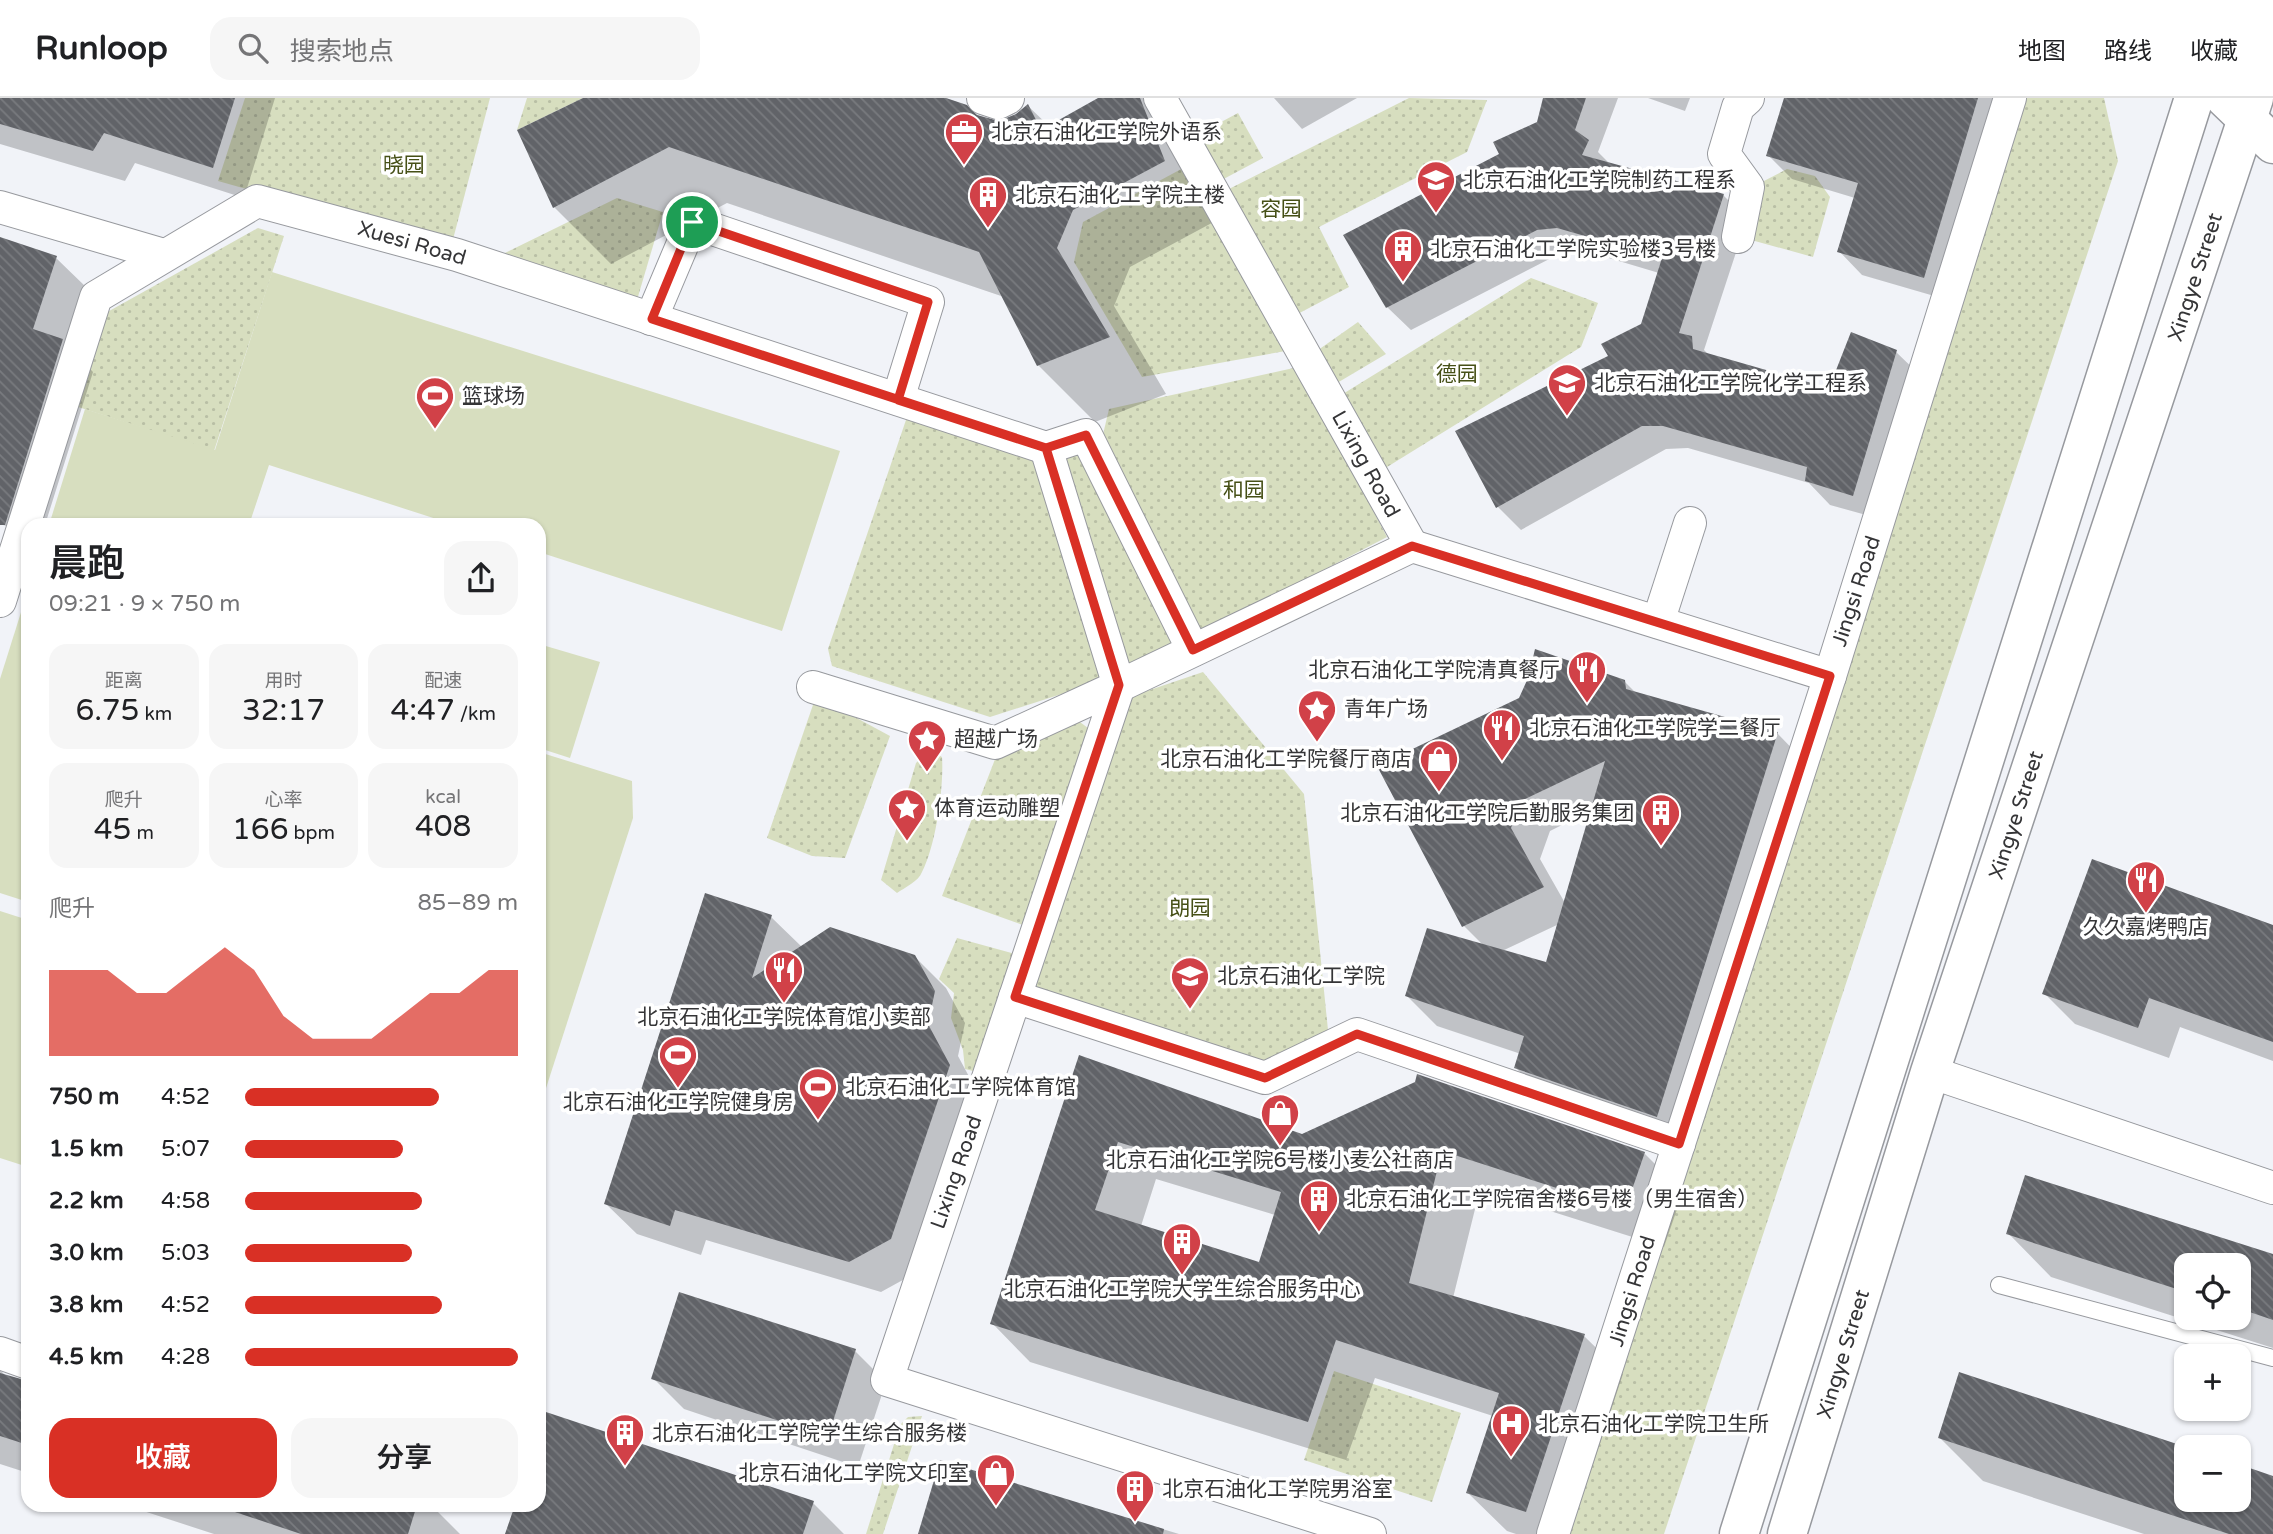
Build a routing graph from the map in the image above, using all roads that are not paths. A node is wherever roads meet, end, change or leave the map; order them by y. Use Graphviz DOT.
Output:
graph roads {
  1 [pos="984,98"];
  2 [pos="1007,98"];
  3 [pos="1160,98"];
  4 [pos="1748,98"];
  5 [pos="2010,98"];
  6 [pos="2193,98"];
  7 [pos="2250,115"];
  8 [pos="0,207"];
  9 [pos="1738,237"];
  10 [pos="164,255"];
  11 [pos="652,319"];
  12 [pos="898,400"];
  13 [pos="1046,448"];
  14 [pos="26,518"];
  15 [pos="1690,523"];
  16 [pos="21,534"];
  17 [pos="1412,546"];
  18 [pos="0,600"];
  19 [pos="1658,622"];
  20 [pos="1193,650"];
  21 [pos="1830,676"];
  22 [pos="1119,685"];
  23 [pos="813,687"];
  24 [pos="1015,997"];
  25 [pos="1930,1072"];
  26 [pos="1679,1144"];
  27 [pos="2273,1188"];
  28 [pos="1999,1285"];
  29 [pos="0,1353"];
  30 [pos="2273,1358"];
  31 [pos="21,1360"];
  32 [pos="1370,1534"];
  33 [pos="1553,1534"];
  34 [pos="1739,1534"];
  35 [pos="1787,1534"];
  1 -- 2 [label="street"];
  3 -- 17 [label="street, Lixing Road"];
  4 -- 9 [label="street"];
  5 -- 21 [label="street, Jingsi Road"];
  6 -- 34 [label="main road"];
  7 -- 25 [label="main road, Xingye Street"];
  8 -- 10 [label="street"];
  10 -- 11 [label="street, Xuesi Road"];
  10 -- 14 [label="street, Xuesi Road"];
  11 -- 12 [label="street, Xuesi Road"];
  11 -- 12 [label="street"];
  12 -- 13 [label="street, Xuesi Road"];
  13 -- 20 [label="street"];
  13 -- 22 [label="street"];
  15 -- 19 [label="street"];
  16 -- 18 [label="street, Xuesi Road"];
  17 -- 19 [label="street"];
  17 -- 20 [label="street"];
  19 -- 21 [label="street"];
  20 -- 22 [label="street"];
  21 -- 26 [label="street, Jingsi Road"];
  22 -- 23 [label="street"];
  22 -- 24 [label="street, Lixing Road"];
  24 -- 26 [label="street"];
  24 -- 32 [label="street, Lixing Road"];
  25 -- 27 [label="street"];
  25 -- 35 [label="main road, Xingye Street"];
  26 -- 33 [label="street, Jingsi Road"];
  28 -- 30 [label="lane"];
  29 -- 31 [label="street"];
}
